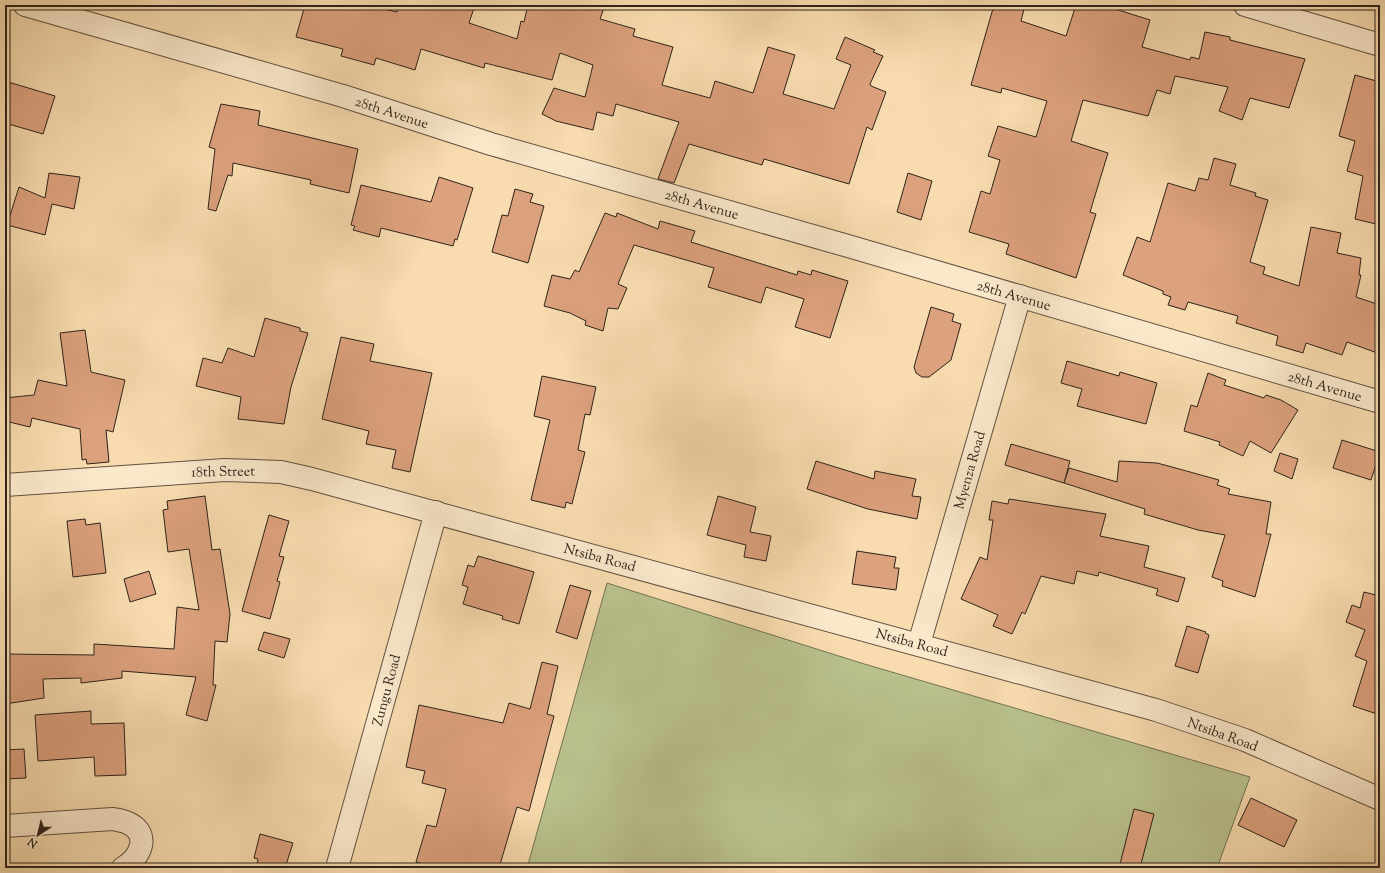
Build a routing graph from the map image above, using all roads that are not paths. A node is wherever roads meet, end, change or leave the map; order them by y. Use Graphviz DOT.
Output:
graph roads {
  1 [pos="26,5"];
  2 [pos="1245,5"];
  3 [pos="1380,45"];
  4 [pos="1020,296"];
  5 [pos="1380,402"];
  6 [pos="5,485"];
  7 [pos="436,512"];
  8 [pos="919,644"];
  9 [pos="1380,799"];
  10 [pos="5,826"];
  11 [pos="123,868"];
  12 [pos="337,868"];
  1 -- 4 [label="street, 28th Avenue"];
  2 -- 3 [label="street"];
  4 -- 5 [label="street, 28th Avenue"];
  4 -- 8 [label="street, Myenza Road"];
  6 -- 7 [label="street, 18th Street"];
  7 -- 8 [label="street, Ntsiba Road"];
  7 -- 12 [label="street, Zungu Road"];
  8 -- 9 [label="street, Ntsiba Road"];
  10 -- 11 [label="street"];
}
